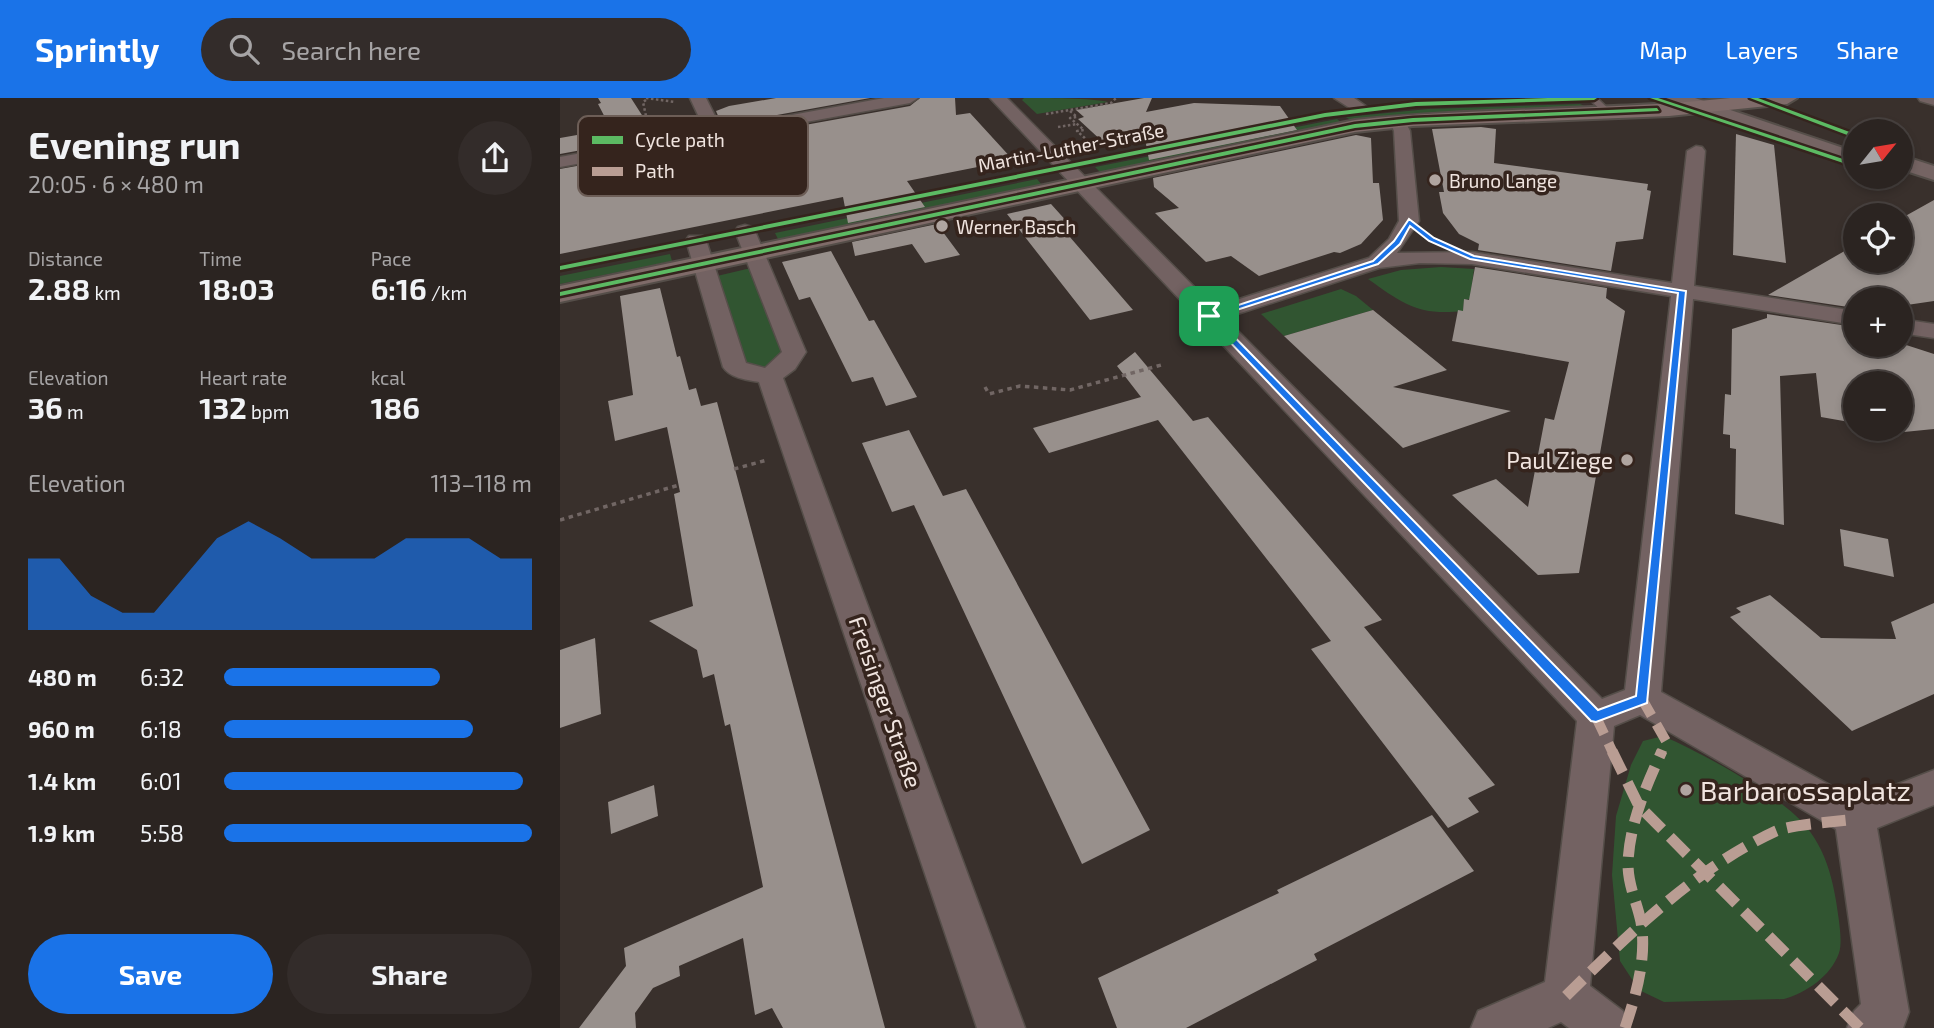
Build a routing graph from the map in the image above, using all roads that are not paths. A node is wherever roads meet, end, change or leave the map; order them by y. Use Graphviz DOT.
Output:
graph roads {
  1 [pos="910,98"];
  2 [pos="998,98"];
  3 [pos="1342,98"];
  4 [pos="1593,98"];
  5 [pos="1676,98"];
  6 [pos="1787,98"];
  7 [pos="1926,98"];
  8 [pos="692,100"];
  9 [pos="1743,100"];
  10 [pos="1934,100"];
  11 [pos="1700,107"];
  12 [pos="1362,109"];
  13 [pos="1609,113"];
  14 [pos="703,116"];
  15 [pos="808,116"];
  16 [pos="1397,120"];
  17 [pos="1843,139"];
  18 [pos="1696,151"];
  19 [pos="1843,155"];
  20 [pos="578,159"];
  21 [pos="560,162"];
  22 [pos="1913,166"];
  23 [pos="1063,167"];
  24 [pos="1934,173"];
  25 [pos="1913,178"];
  26 [pos="1079,184"];
  27 [pos="1934,185"];
  28 [pos="1422,231"];
  29 [pos="750,242"];
  30 [pos="699,252"];
  31 [pos="1472,258"];
  32 [pos="1376,262"];
  33 [pos="560,268"];
  34 [pos="1682,291"];
  35 [pos="560,294"];
  36 [pos="1209,316"];
  37 [pos="1843,316"];
  38 [pos="1913,328"];
  39 [pos="1934,331"];
  40 [pos="770,376"];
  41 [pos="1642,699"];
  42 [pos="1596,717"];
  43 [pos="1934,787"];
  44 [pos="1855,819"];
  45 [pos="1566,996"];
  46 [pos="1001,1028"];
  47 [pos="1495,1028"];
  48 [pos="1606,1028"];
  49 [pos="1871,1028"];
  1 -- 15 [label="street"];
  2 -- 23 [label="street"];
  3 -- 12 [label="street"];
  4 -- 12 [label="main road, Martin-Luther-Straße"];
  4 -- 13 [label="lane"];
  5 -- 11 [label="main road"];
  6 -- 9 [label="main road, Martin-Luther-Straße"];
  7 -- 10 [label="street"];
  8 -- 14 [label="street"];
  9 -- 11 [label="main road, Martin-Luther-Straße"];
  9 -- 17 [label="main road"];
  11 -- 13 [label="main road, Martin-Luther-Straße"];
  11 -- 19 [label="main road"];
  12 -- 23 [label="main road, Martin-Luther-Straße"];
  13 -- 16 [label="main road, Martin-Luther-Straße"];
  16 -- 26 [label="main road, Martin-Luther-Straße"];
  16 -- 28 [label="street"];
  18 -- 34 [label="street"];
  20 -- 21 [label="street"];
  22 -- 24 [label="main road"];
  23 -- 26 [label="street"];
  23 -- 29 [label="main road, Martin-Luther-Straße"];
  25 -- 27 [label="main road"];
  26 -- 29 [label="main road, Martin-Luther-Straße"];
  26 -- 36 [label="street"];
  28 -- 31 [label="street"];
  28 -- 32 [label="street"];
  29 -- 30 [label="main road, Martin-Luther-Straße"];
  29 -- 40 [label="street"];
  30 -- 33 [label="main road, Martin-Luther-Straße"];
  30 -- 35 [label="main road, Martin-Luther-Straße"];
  30 -- 40 [label="street"];
  31 -- 32 [label="street"];
  31 -- 34 [label="street"];
  32 -- 36 [label="street"];
  34 -- 37 [label="street"];
  34 -- 41 [label="street"];
  36 -- 42 [label="street"];
  38 -- 39 [label="street"];
  40 -- 46 [label="street, Freisinger Straße"];
  41 -- 42 [label="street"];
  41 -- 44 [label="street"];
  42 -- 45 [label="street"];
  43 -- 44 [label="street"];
  44 -- 49 [label="street"];
  45 -- 47 [label="street"];
  45 -- 48 [label="street"];
}
